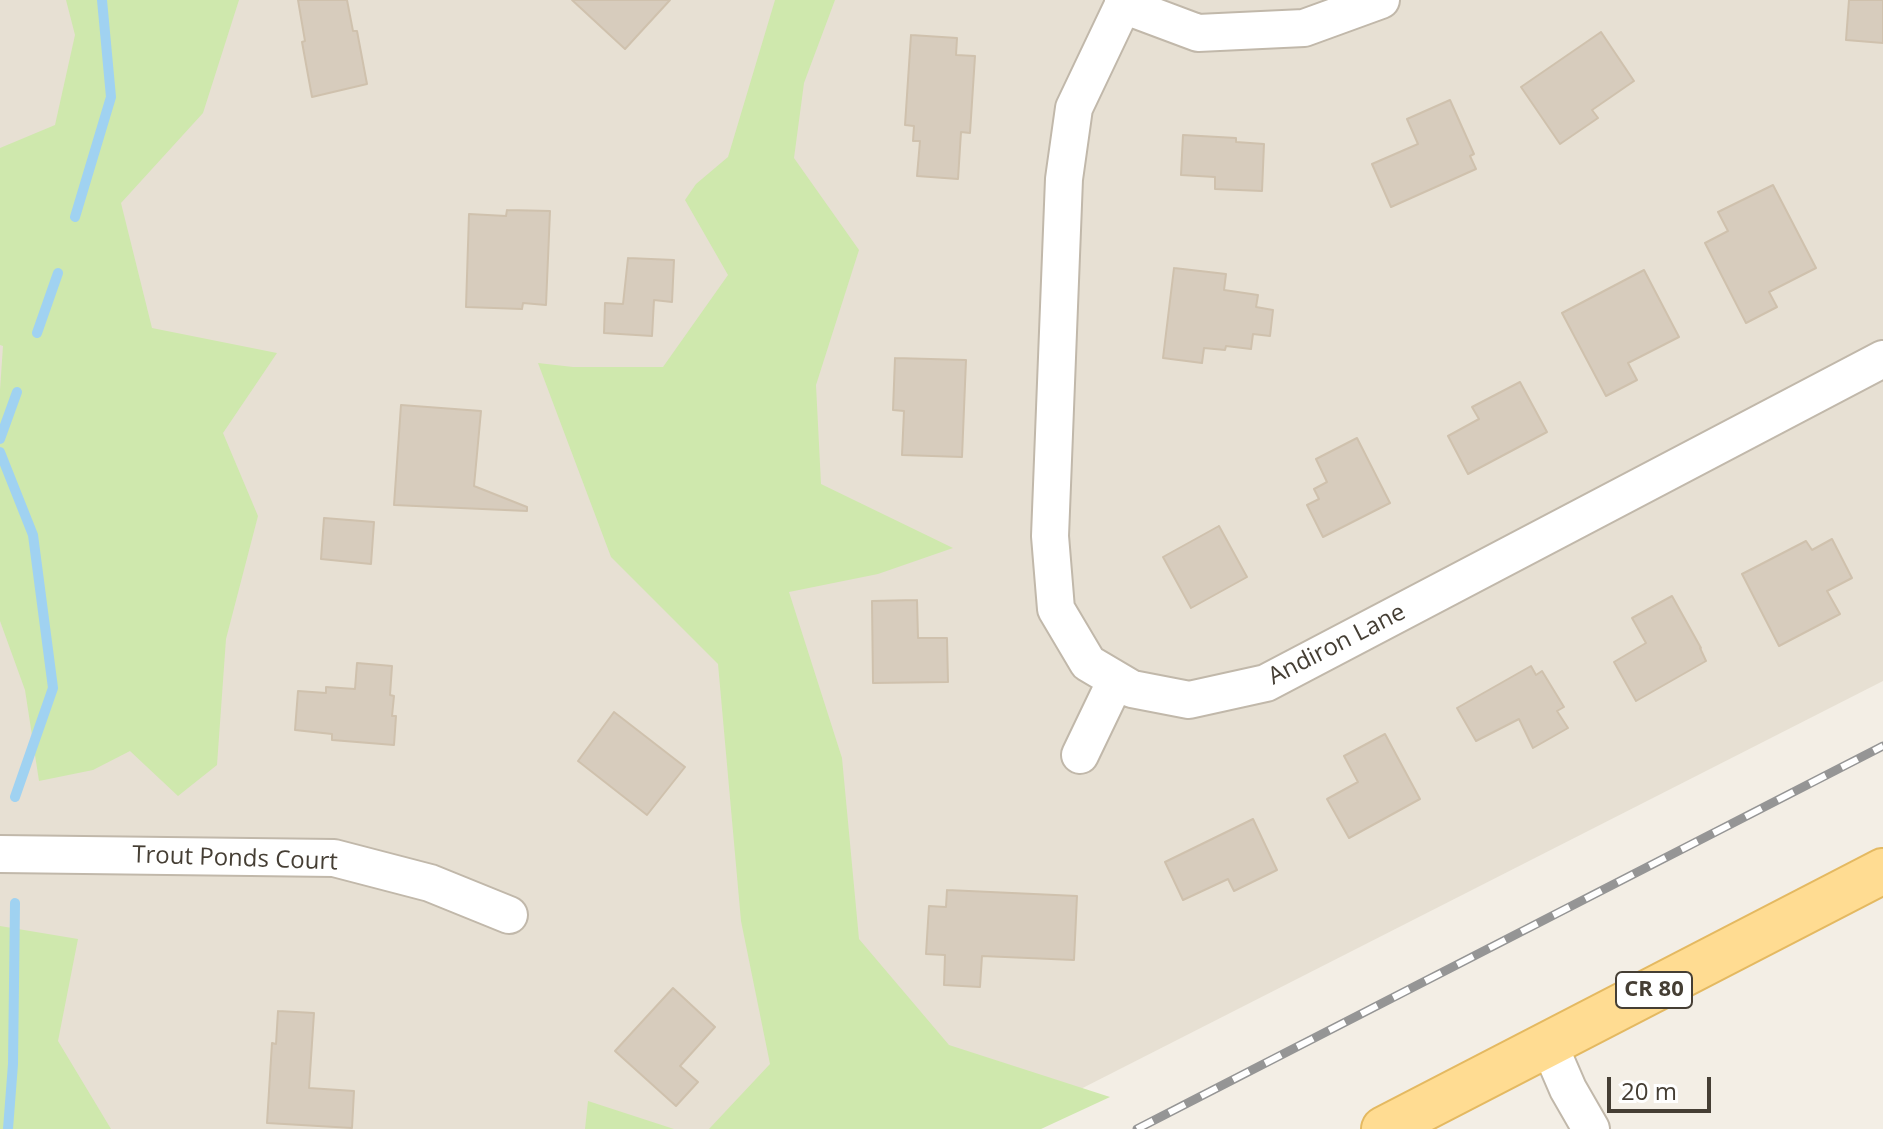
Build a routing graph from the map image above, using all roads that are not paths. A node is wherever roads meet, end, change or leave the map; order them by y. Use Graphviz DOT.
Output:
graph roads {
  1 [pos="1381,0"];
  2 [pos="1123,2"];
  3 [pos="1883,359"];
  4 [pos="1116,680"];
  5 [pos="1080,755"];
  6 [pos="0,854"];
  7 [pos="1883,871"];
  8 [pos="509,915"];
  9 [pos="1549,1045"];
  10 [pos="1384,1129"];
  11 [pos="1591,1129"];
  1 -- 2 [label="street"];
  2 -- 4 [label="street, Andiron Lane"];
  3 -- 4 [label="street, Andiron Lane"];
  4 -- 5 [label="street"];
  6 -- 8 [label="street, Trout Ponds Court"];
  7 -- 9 [label="main road, CR 80"];
  9 -- 10 [label="main road, CR 80"];
  9 -- 11 [label="street"];
}
